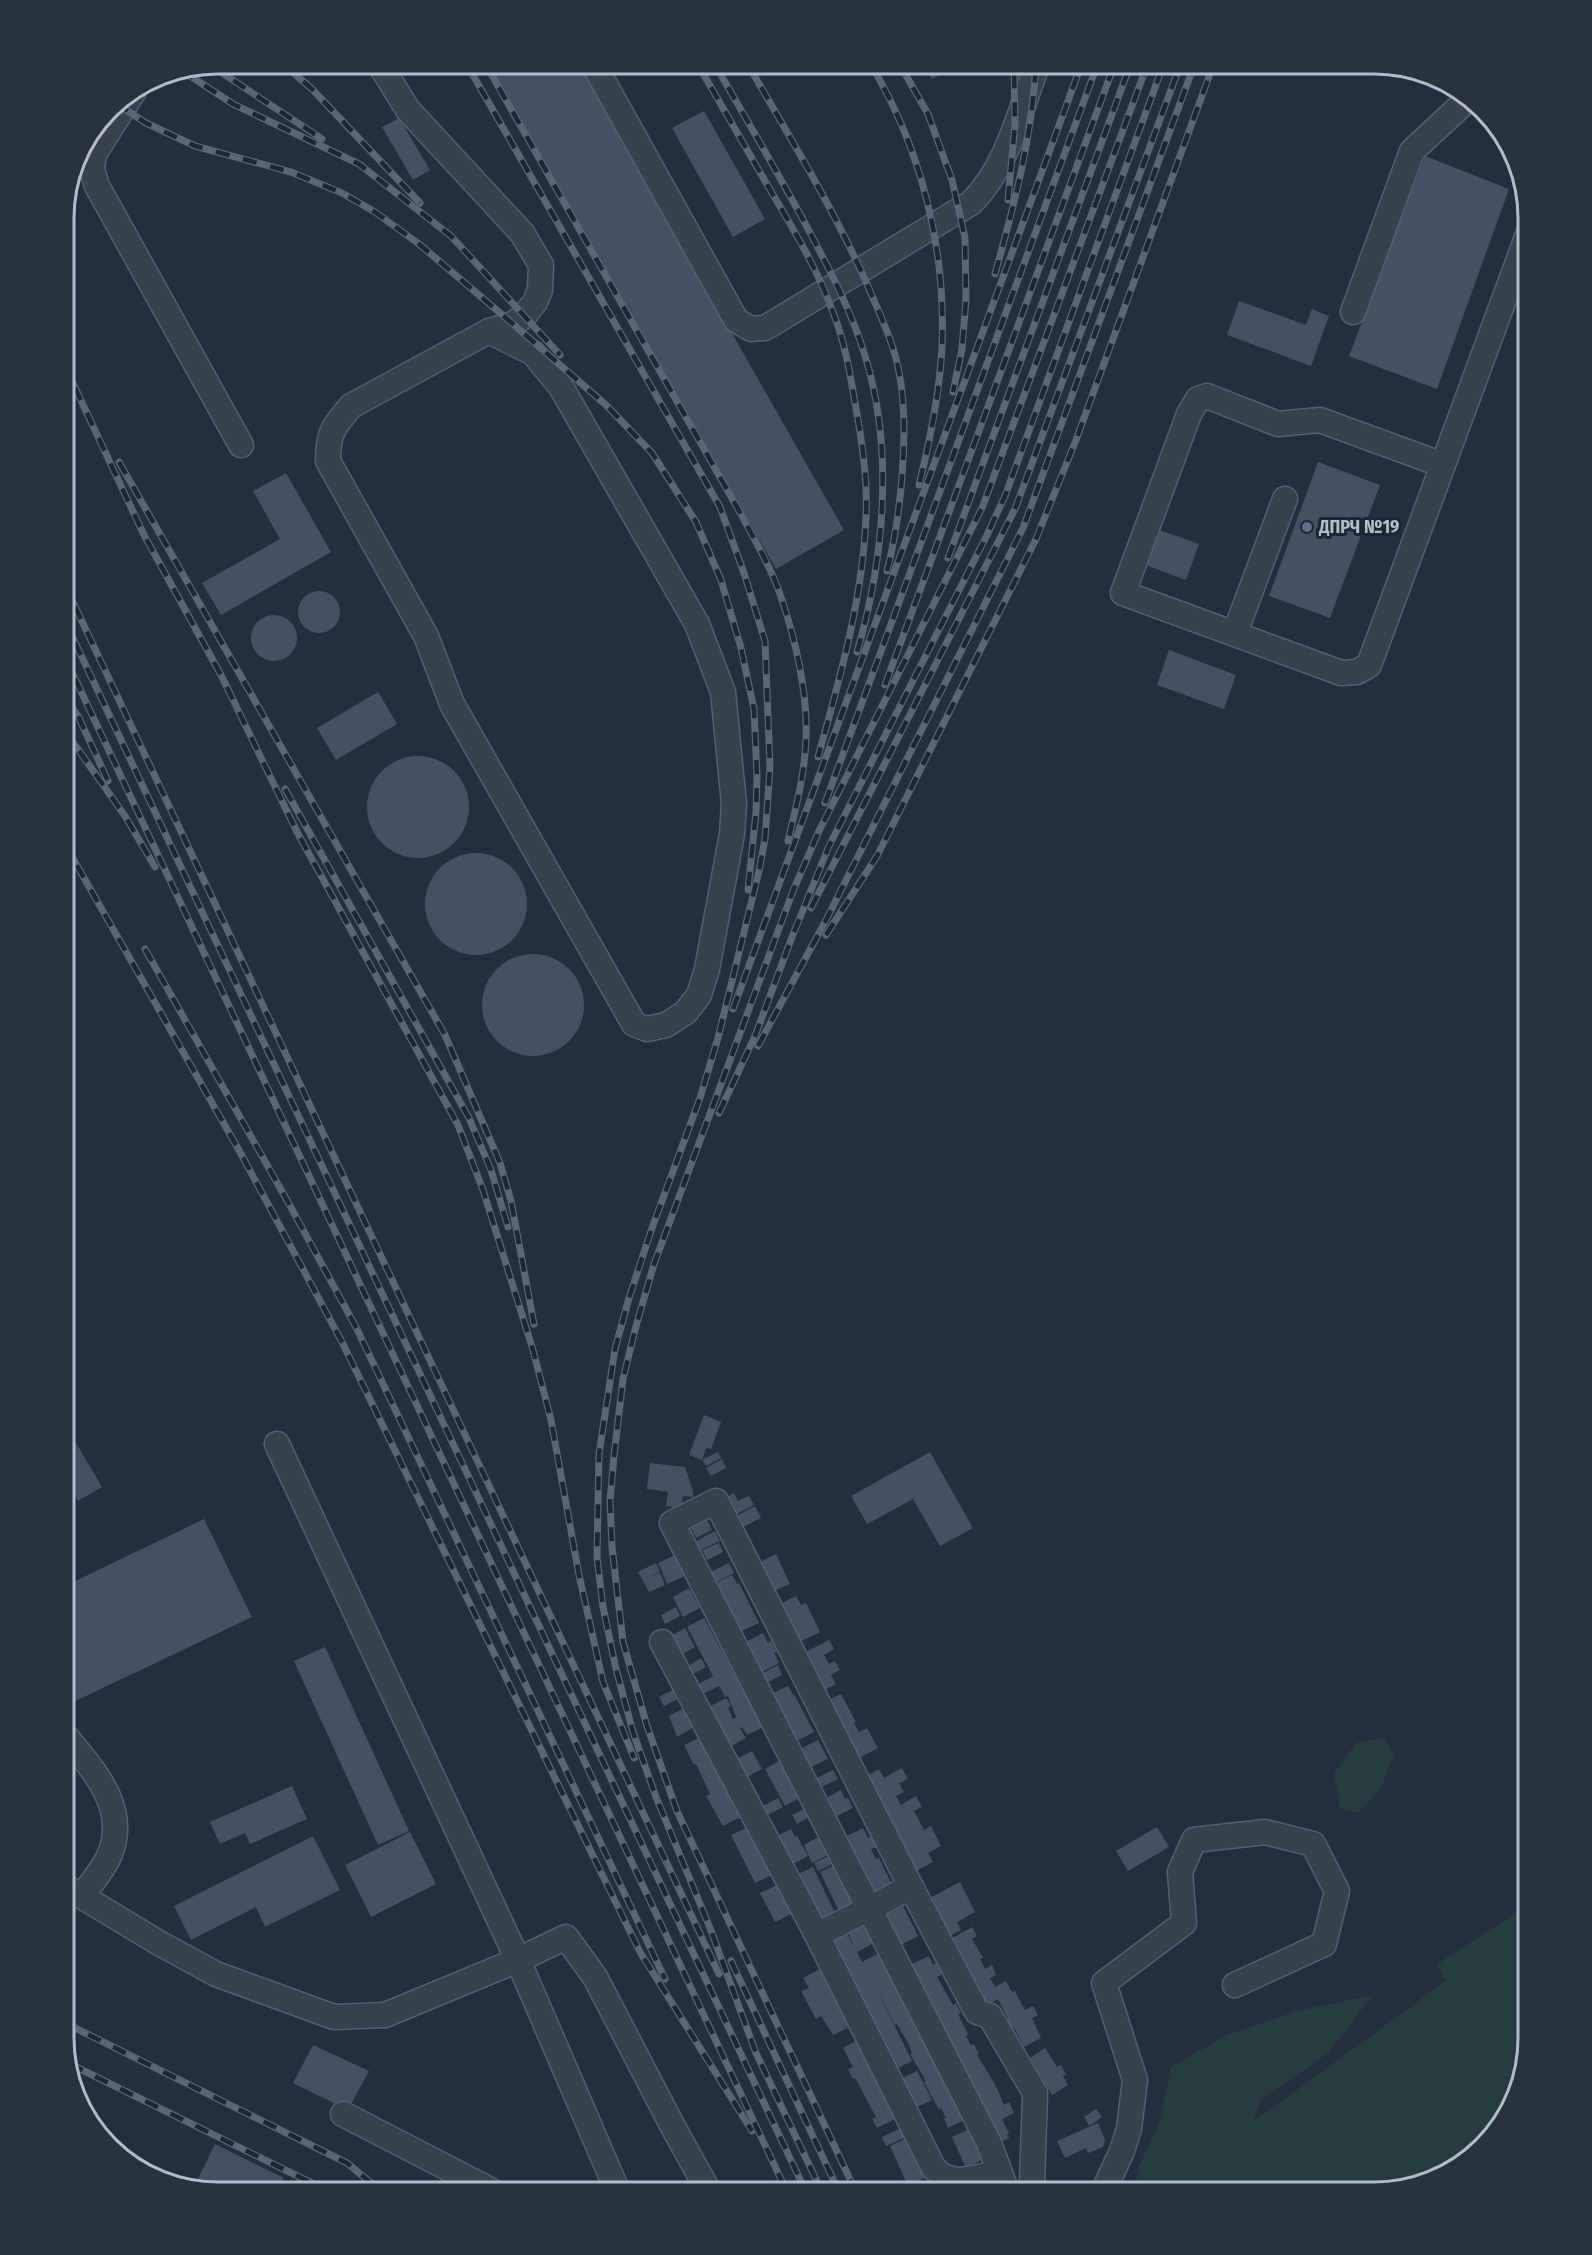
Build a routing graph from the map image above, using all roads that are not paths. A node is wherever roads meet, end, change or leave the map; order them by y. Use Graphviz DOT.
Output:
graph roads {
  1 [pos="386,74"];
  2 [pos="600,74"];
  3 [pos="1034,74"];
  4 [pos="1462,104"];
  5 [pos="111,121"];
  6 [pos="98,138"];
  7 [pos="88,153"];
  8 [pos="1518,262"];
  9 [pos="1353,312"];
  10 [pos="489,331"];
  11 [pos="242,445"];
  12 [pos="1443,465"];
  13 [pos="1285,499"];
  14 [pos="1235,633"];
  15 [pos="277,1444"];
  16 [pos="662,1642"];
  17 [pos="73,1746"];
  18 [pos="911,1887"];
  19 [pos="73,1890"];
  20 [pos="73,1892"];
  21 [pos="869,1909"];
  22 [pos="817,1935"];
  23 [pos="518,1960"];
  24 [pos="1235,1985"];
  25 [pos="343,2114"];
  26 [pos="473,2181"];
  27 [pos="613,2181"];
  28 [pos="703,2181"];
  29 [pos="987,2182"];
  30 [pos="1003,2182"];
  31 [pos="1032,2182"];
  32 [pos="1108,2182"];
  1 -- 10 [label="lane"];
  2 -- 3 [label="lane"];
  4 -- 9 [label="lane"];
  5 -- 6 [label="lane"];
  7 -- 11 [label="lane"];
  8 -- 12 [label="lane"];
  10 -- 10 [label="lane"];
  12 -- 14 [label="lane"];
  12 -- 14 [label="lane"];
  13 -- 14 [label="lane"];
  15 -- 23 [label="lane"];
  16 -- 22 [label="lane"];
  17 -- 19 [label="lane"];
  18 -- 21 [label="lane"];
  18 -- 21 [label="lane"];
  18 -- 31 [label="lane"];
  20 -- 23 [label="lane"];
  21 -- 22 [label="lane"];
  21 -- 30 [label="lane"];
  22 -- 29 [label="lane"];
  23 -- 27 [label="lane"];
  23 -- 28 [label="lane"];
  24 -- 32 [label="lane"];
  25 -- 26 [label="lane"];
}
